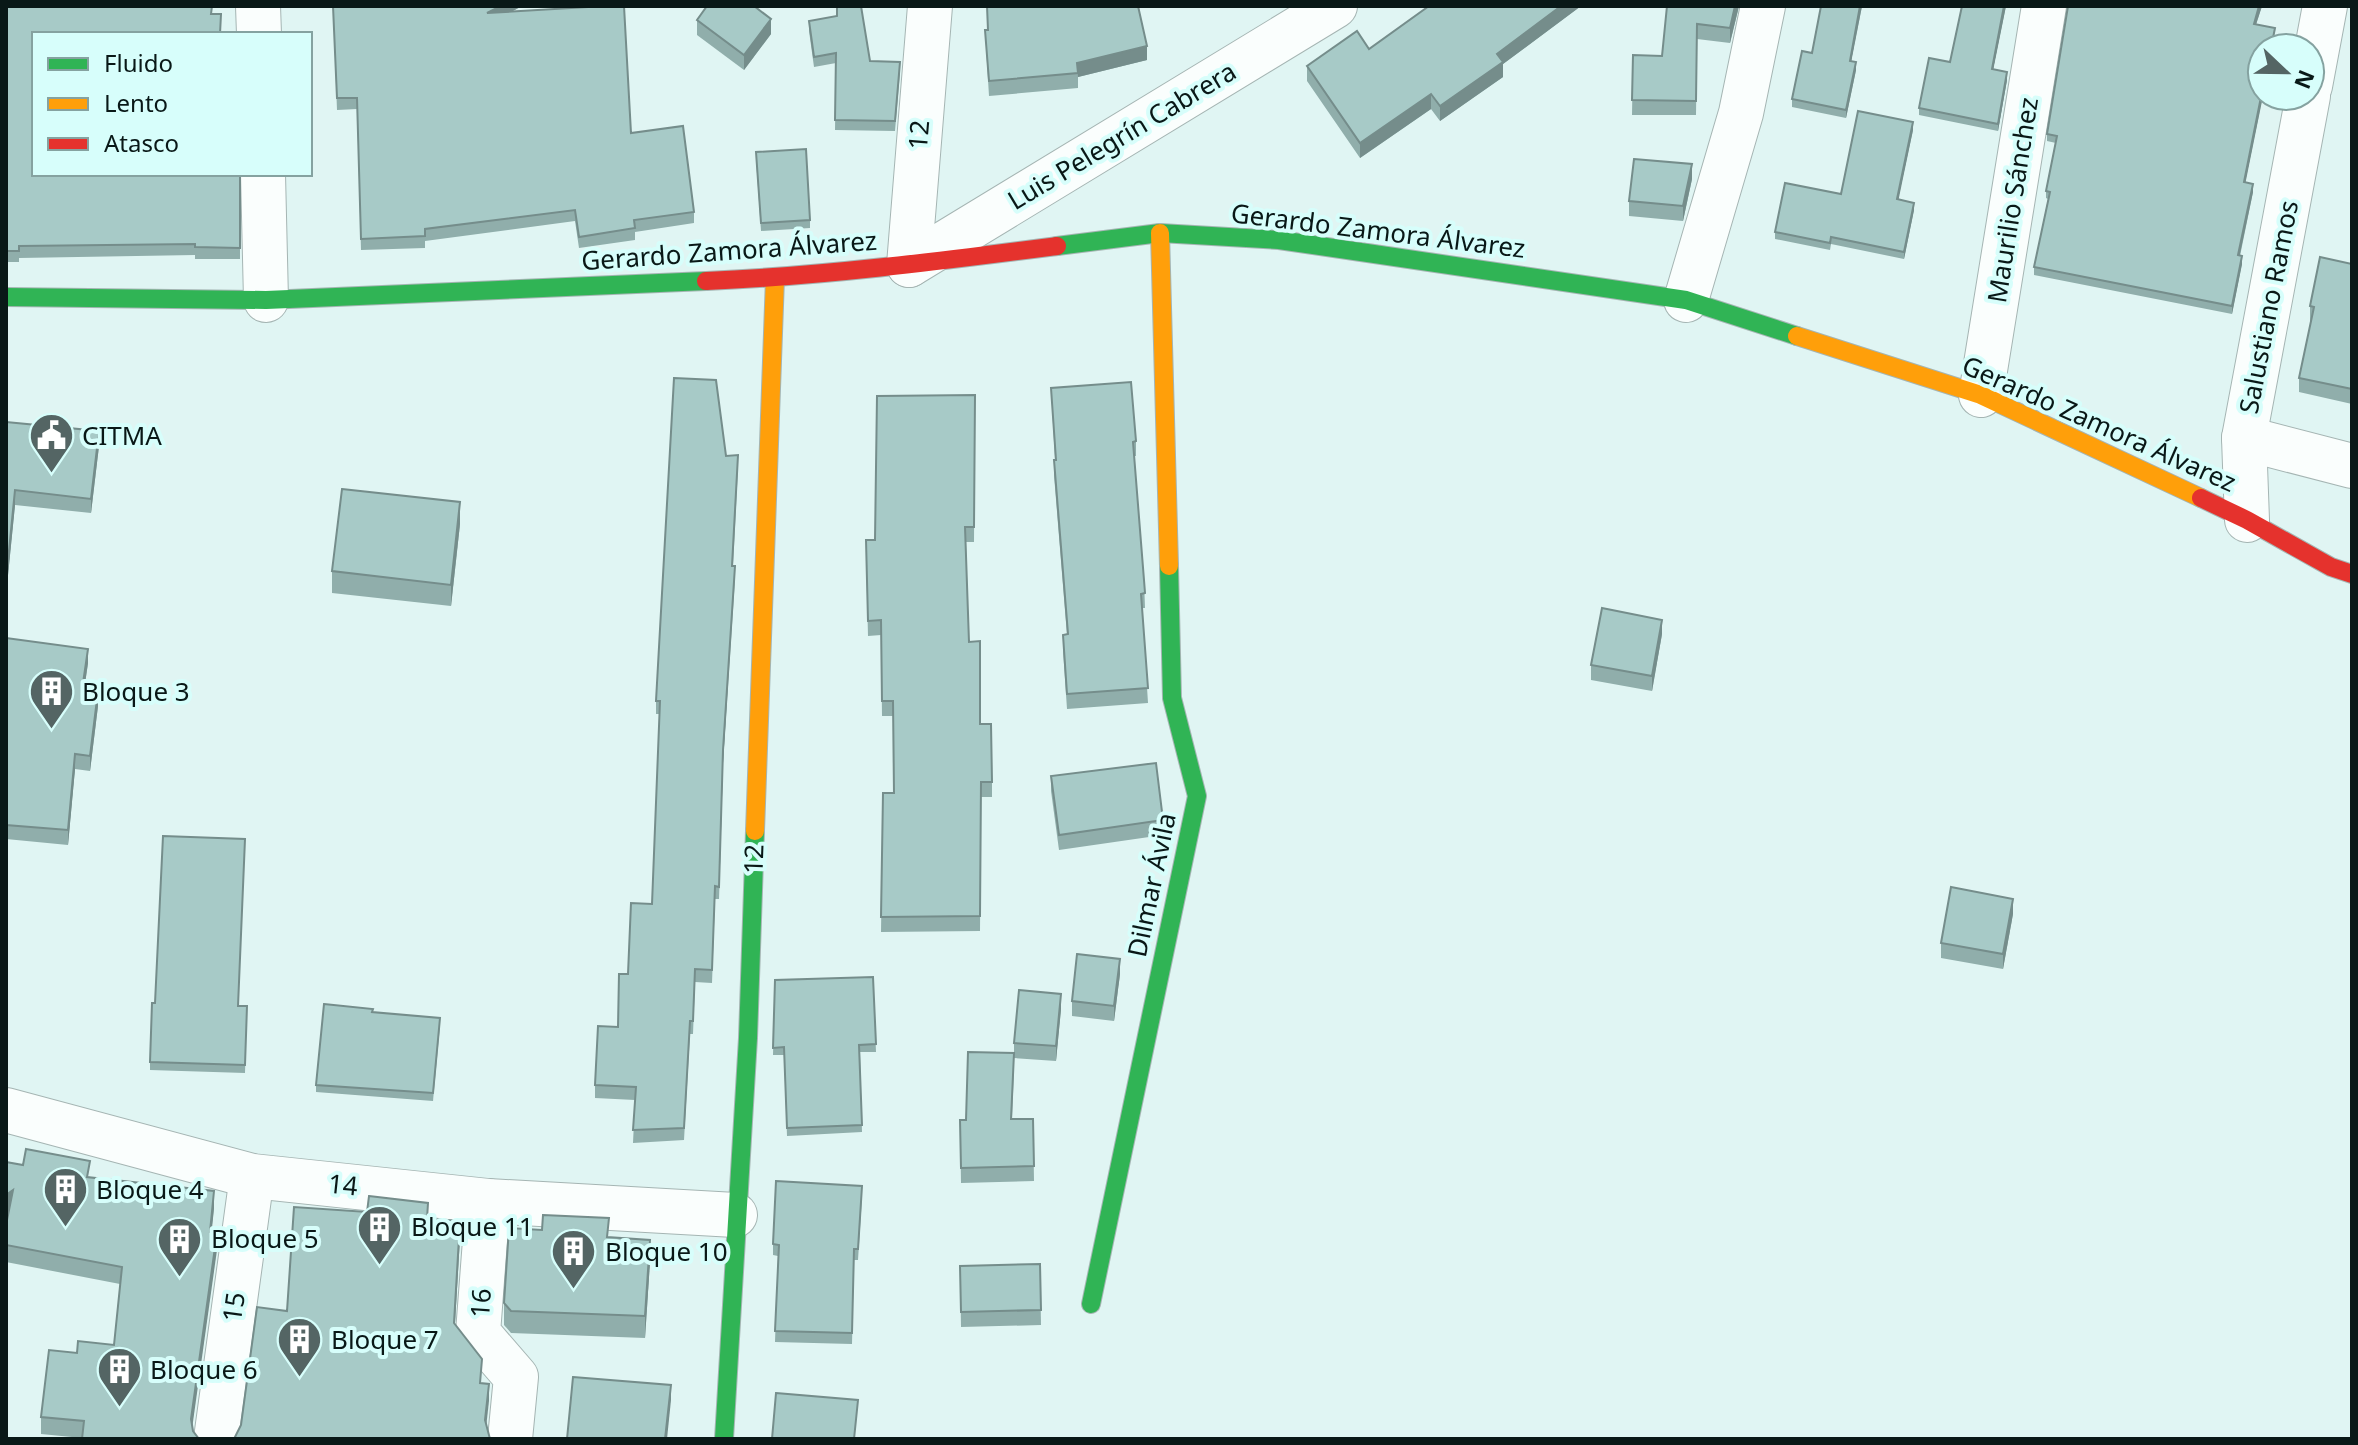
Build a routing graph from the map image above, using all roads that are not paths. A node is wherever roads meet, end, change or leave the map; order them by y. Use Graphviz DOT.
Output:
graph roads {
  1 [pos="258,6"];
  2 [pos="930,6"];
  3 [pos="1335,6"];
  4 [pos="1763,6"];
  5 [pos="2044,6"];
  6 [pos="2325,6"];
  7 [pos="259,32"];
  8 [pos="2320,32"];
  9 [pos="2305,112"];
  10 [pos="263,176"];
  11 [pos="1160,233"];
  12 [pos="909,265"];
  13 [pos="775,278"];
  14 [pos="6,297"];
  15 [pos="266,300"];
  16 [pos="1686,300"];
  17 [pos="1981,395"];
  18 [pos="2244,438"];
  19 [pos="2352,466"];
  20 [pos="2247,520"];
  21 [pos="2352,574"];
  22 [pos="6,1110"];
  23 [pos="252,1176"];
  24 [pos="488,1201"];
  25 [pos="735,1215"];
  26 [pos="1091,1304"];
  27 [pos="216,1439"];
  28 [pos="510,1439"];
  29 [pos="724,1439"];
  1 -- 7 [label="street"];
  2 -- 12 [label="street, 12"];
  3 -- 12 [label="street, Luis Pelegrín Cabrera"];
  4 -- 16 [label="street"];
  5 -- 17 [label="street, Maurilio Sánchez"];
  6 -- 8 [label="street"];
  9 -- 18 [label="street, Salustiano Ramos"];
  10 -- 15 [label="street"];
  11 -- 12 [label="street, Gerardo Zamora Álvarez"];
  11 -- 16 [label="street, Gerardo Zamora Álvarez"];
  11 -- 26 [label="street, Dilmar Ávila"];
  12 -- 13 [label="street, Gerardo Zamora Álvarez"];
  13 -- 15 [label="street, Gerardo Zamora Álvarez"];
  13 -- 25 [label="street, 12"];
  14 -- 15 [label="street, Gerardo Zamora Álvarez"];
  16 -- 17 [label="street, Gerardo Zamora Álvarez"];
  17 -- 20 [label="street, Gerardo Zamora Álvarez"];
  18 -- 19 [label="street"];
  18 -- 20 [label="street, Salustiano Ramos"];
  20 -- 21 [label="street, Gerardo Zamora Álvarez"];
  22 -- 23 [label="street, 14"];
  23 -- 24 [label="street, 14"];
  23 -- 27 [label="street, 15"];
  24 -- 25 [label="street, 14"];
  24 -- 28 [label="street, 16"];
  25 -- 29 [label="street, 12"];
}
